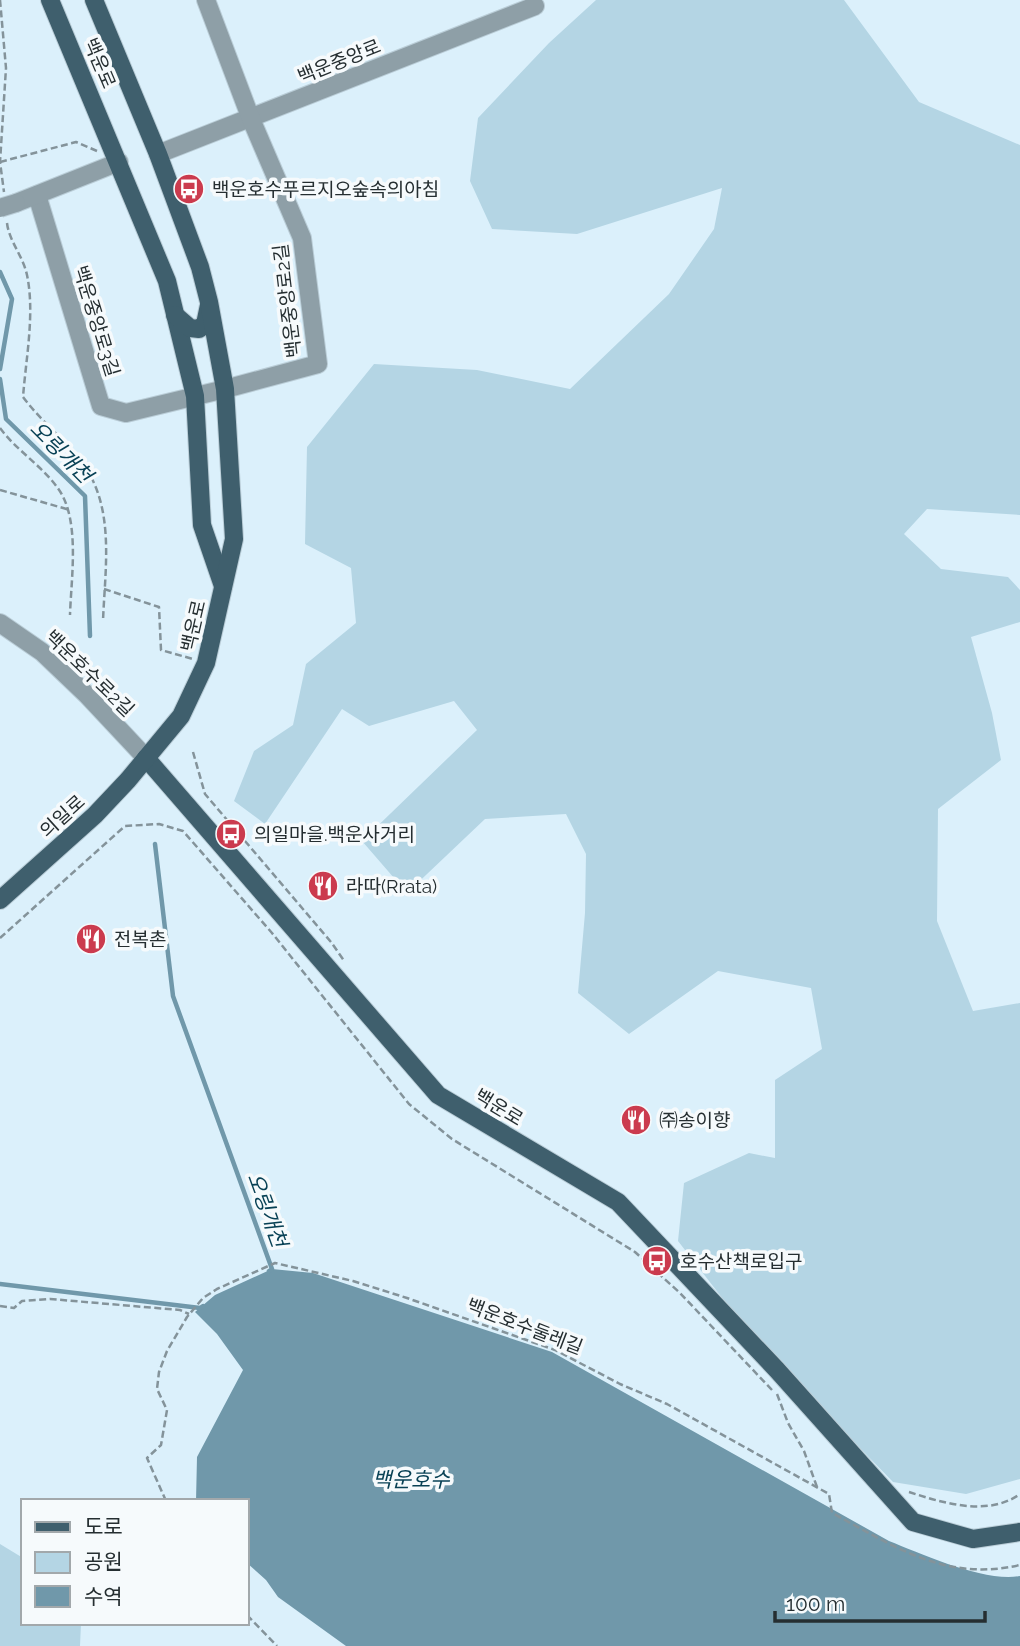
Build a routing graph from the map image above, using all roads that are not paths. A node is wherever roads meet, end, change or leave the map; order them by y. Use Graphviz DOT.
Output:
graph roads {
  1 [pos="50,0"];
  2 [pos="94,0"];
  3 [pos="206,0"];
  4 [pos="535,6"];
  5 [pos="251,119"];
  6 [pos="158,154"];
  7 [pos="119,162"];
  8 [pos="37,195"];
  9 [pos="7,208"];
  10 [pos="209,302"];
  11 [pos="176,315"];
  12 [pos="225,389"];
  13 [pos="195,396"];
  14 [pos="223,586"];
  15 [pos="0,623"];
  16 [pos="146,758"];
  17 [pos="0,900"];
  18 [pos="1020,1532"];
  1 -- 7 [label="main road, 백운로"];
  2 -- 6 [label="main road, 백운로"];
  3 -- 5 [label="street"];
  4 -- 5 [label="street, 백운중앙로"];
  5 -- 6 [label="street, 백운중앙로"];
  5 -- 12 [label="street, 백운중앙로2길"];
  6 -- 10 [label="main road, 백운로"];
  7 -- 8 [label="street"];
  7 -- 11 [label="main road, 백운로"];
  8 -- 9 [label="street"];
  8 -- 13 [label="street, 백운중앙로3길"];
  10 -- 11 [label="main road"];
  10 -- 12 [label="main road, 백운로"];
  11 -- 13 [label="main road, 백운로"];
  12 -- 13 [label="street, 백운중앙로2길"];
  12 -- 14 [label="main road, 백운로"];
  13 -- 14 [label="main road, 백운로"];
  14 -- 16 [label="main road, 백운로"];
  15 -- 16 [label="street, 백운호수로2길"];
  16 -- 17 [label="main road, 의일로"];
  16 -- 18 [label="main road, 백운로"];
}
